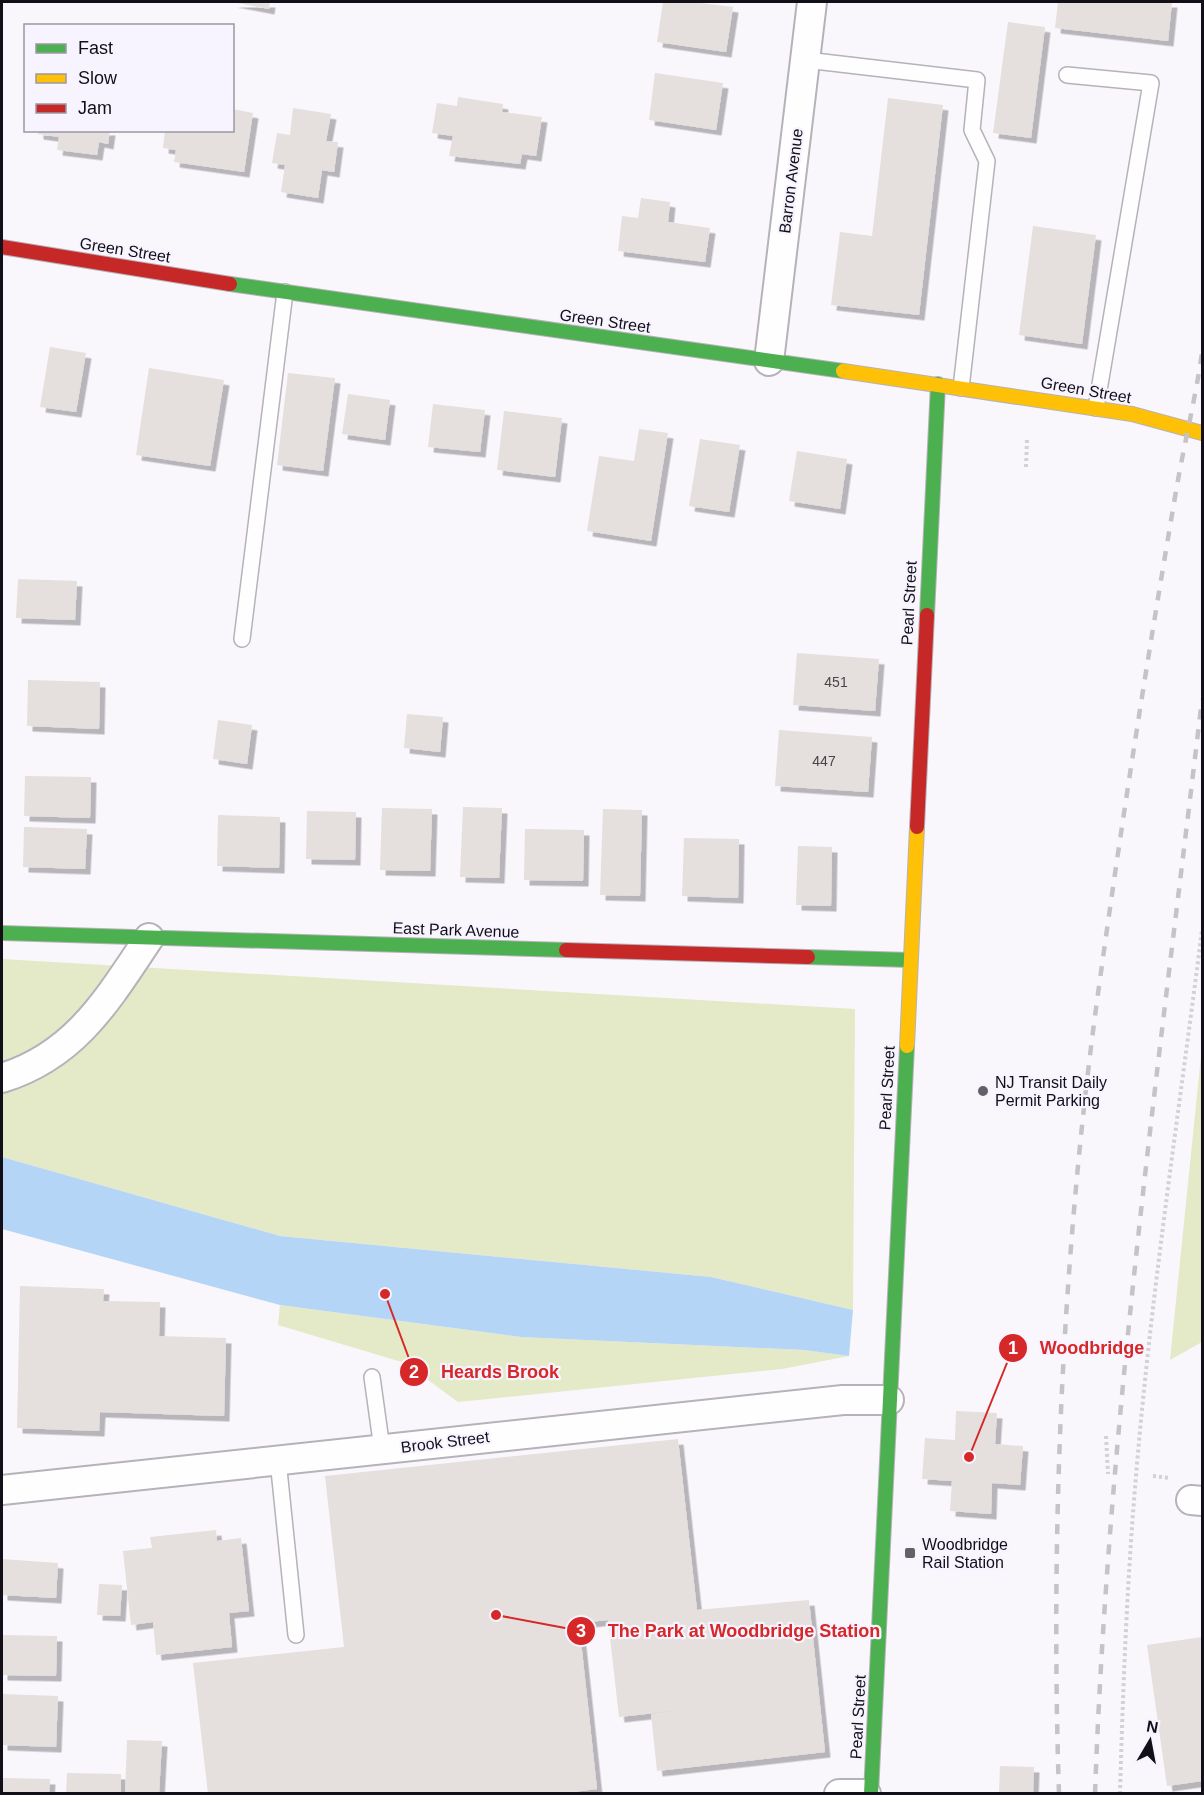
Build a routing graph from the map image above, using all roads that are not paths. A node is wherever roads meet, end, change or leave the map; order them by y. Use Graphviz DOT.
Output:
graph roads {
  1 [pos="812,2"];
  2 [pos="806,60"];
  3 [pos="1066,75"];
  4 [pos="2,247"];
  5 [pos="285,292"];
  6 [pos="769,361"];
  7 [pos="938,384"];
  8 [pos="961,388"];
  9 [pos="1096,408"];
  10 [pos="1203,433"];
  11 [pos="242,639"];
  12 [pos="2,933"];
  13 [pos="149,938"];
  14 [pos="910,960"];
  15 [pos="2,1078"];
  16 [pos="372,1377"];
  17 [pos="889,1400"];
  18 [pos="382,1449"];
  19 [pos="278,1460"];
  20 [pos="2,1490"];
  21 [pos="296,1635"];
  22 [pos="839,1794"];
  23 [pos="866,1794"];
  24 [pos="871,1794"];
  1 -- 2 [label="street, Barron Avenue"];
  2 -- 6 [label="street, Barron Avenue"];
  2 -- 8 [label="lane"];
  3 -- 9 [label="lane"];
  4 -- 5 [label="street, Green Street"];
  5 -- 6 [label="street, Green Street"];
  5 -- 11 [label="lane"];
  6 -- 7 [label="street, Green Street"];
  7 -- 8 [label="street, Green Street"];
  7 -- 14 [label="street, Pearl Street"];
  8 -- 9 [label="street, Green Street"];
  9 -- 10 [label="street, Green Street"];
  12 -- 13 [label="street, East Park Avenue"];
  13 -- 14 [label="street, East Park Avenue"];
  13 -- 15 [label="street"];
  14 -- 17 [label="street, Pearl Street"];
  16 -- 18 [label="lane"];
  17 -- 18 [label="street, Brook Street"];
  17 -- 24 [label="street, Pearl Street"];
  18 -- 19 [label="street, Brook Street"];
  19 -- 20 [label="street, Brook Street"];
  19 -- 21 [label="lane"];
  22 -- 23 [label="street"];
}
